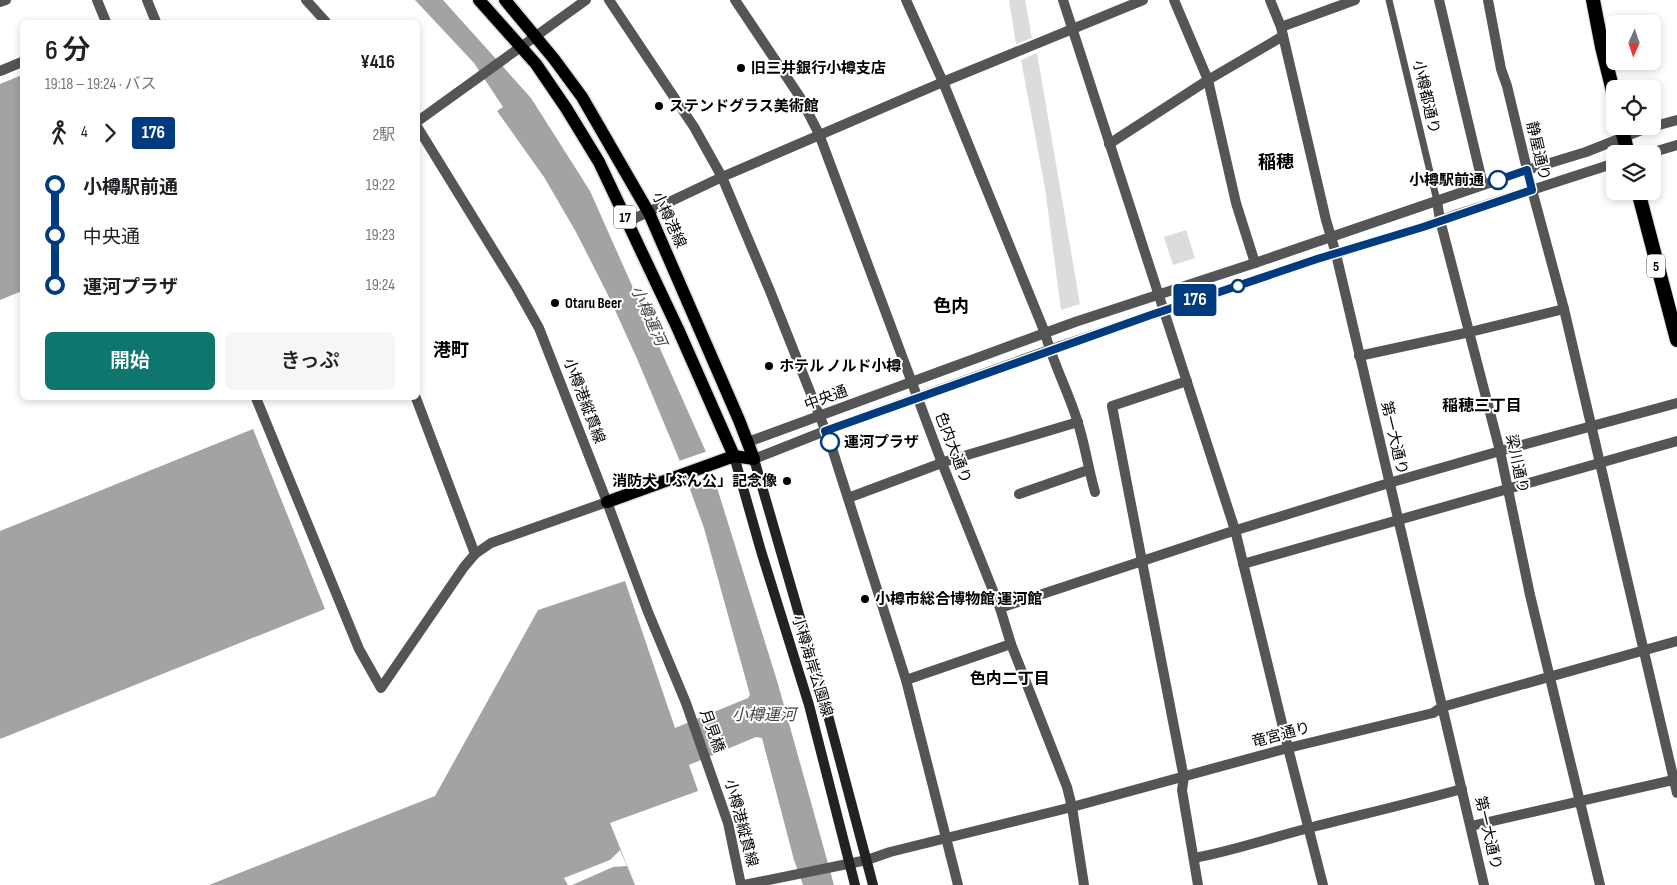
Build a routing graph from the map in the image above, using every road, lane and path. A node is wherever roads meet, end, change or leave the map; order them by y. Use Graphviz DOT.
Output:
graph roads {
  1 [pos="6,0"];
  2 [pos="97,0"];
  3 [pos="146,0"];
  4 [pos="306,0"];
  5 [pos="479,0"];
  6 [pos="505,0"];
  7 [pos="586,0"];
  8 [pos="609,0"];
  9 [pos="735,0"];
  10 [pos="906,0"];
  11 [pos="1063,0"];
  12 [pos="1143,0"];
  13 [pos="1174,0"];
  14 [pos="1270,0"];
  15 [pos="1355,0"];
  16 [pos="1388,0"];
  17 [pos="1439,0"];
  18 [pos="1488,0"];
  19 [pos="1593,0"];
  20 [pos="0,2"];
  21 [pos="105,20"];
  22 [pos="155,20"];
  23 [pos="324,20"];
  24 [pos="1072,29"];
  25 [pos="1282,31"];
  26 [pos="536,35"];
  27 [pos="520,46"];
  28 [pos="20,63"];
  29 [pos="0,72"];
  30 [pos="1208,80"];
  31 [pos="1610,80"];
  32 [pos="943,82"];
  33 [pos="1677,120"];
  34 [pos="420,121"];
  35 [pos="1661,124"];
  36 [pos="420,131"];
  37 [pos="819,134"];
  38 [pos="1617,135"];
  39 [pos="1109,144"];
  40 [pos="1677,145"];
  41 [pos="1661,150"];
  42 [pos="1606,166"];
  43 [pos="1527,170"];
  44 [pos="722,177"];
  45 [pos="1483,185"];
  46 [pos="1532,190"];
  47 [pos="1640,200"];
  48 [pos="1437,201"];
  49 [pos="649,213"];
  50 [pos="1440,220"];
  51 [pos="627,222"];
  52 [pos="1331,237"];
  53 [pos="1336,254"];
  54 [pos="1255,264"];
  55 [pos="1159,295"];
  56 [pos="1564,309"];
  57 [pos="1164,311"];
  58 [pos="1470,332"];
  59 [pos="1045,333"];
  60 [pos="1677,340"];
  61 [pos="1049,350"];
  62 [pos="1359,356"];
  63 [pos="1187,381"];
  64 [pos="912,382"];
  65 [pos="918,397"];
  66 [pos="257,400"];
  67 [pos="417,400"];
  68 [pos="1677,403"];
  69 [pos="819,416"];
  70 [pos="1078,422"];
  71 [pos="1591,427"];
  72 [pos="825,431"];
  73 [pos="1677,441"];
  74 [pos="748,442"];
  75 [pos="1500,451"];
  76 [pos="734,456"];
  77 [pos="754,459"];
  78 [pos="942,463"];
  79 [pos="1600,463"];
  80 [pos="1088,470"];
  81 [pos="1389,483"];
  82 [pos="1508,489"];
  83 [pos="1095,492"];
  84 [pos="1019,494"];
  85 [pos="848,498"];
  86 [pos="607,502"];
  87 [pos="1398,520"];
  88 [pos="1236,530"];
  89 [pos="475,554"];
  90 [pos="1143,561"];
  91 [pos="1243,564"];
  92 [pos="1000,608"];
  93 [pos="1677,641"];
  94 [pos="1011,644"];
  95 [pos="1644,650"];
  96 [pos="1549,676"];
  97 [pos="906,680"];
  98 [pos="686,703"];
  99 [pos="1442,707"];
  100 [pos="1288,748"];
  101 [pos="710,770"];
  102 [pos="1184,777"];
  103 [pos="1676,779"];
  104 [pos="1462,789"];
  105 [pos="1677,793"];
  106 [pos="1579,802"];
  107 [pos="1072,807"];
  108 [pos="1471,826"];
  109 [pos="1308,828"];
  110 [pos="946,839"];
  111 [pos="1194,858"];
  112 [pos="867,860"];
  113 [pos="850,863"];
  114 [pos="743,885"];
  115 [pos="854,885"];
  116 [pos="874,885"];
  117 [pos="958,885"];
  118 [pos="1084,885"];
  119 [pos="1198,885"];
  120 [pos="1323,885"];
  121 [pos="1484,885"];
  122 [pos="1600,885"];
  1 -- 20 [label="street"];
  2 -- 21 [label="street"];
  3 -- 22 [label="street"];
  4 -- 23 [label="street"];
  5 -- 27 [label="main road, 17"];
  6 -- 26 [label="main road, 小樽港線 / 17"];
  7 -- 26 [label="street"];
  8 -- 44 [label="street"];
  9 -- 37 [label="street, 色内大通り"];
  10 -- 32 [label="street"];
  11 -- 24 [label="street"];
  12 -- 24 [label="street"];
  13 -- 30 [label="street"];
  14 -- 25 [label="street, 第一大通り"];
  15 -- 25 [label="street"];
  16 -- 48 [label="street, 小樽都通り"];
  17 -- 45 [label="street"];
  18 -- 43 [label="street, 静屋通り"];
  19 -- 31 [label="highway"];
  24 -- 32 [label="street"];
  24 -- 39 [label="street"];
  25 -- 30 [label="street"];
  25 -- 52 [label="street, 第一大通り"];
  26 -- 27 [label="street"];
  26 -- 49 [label="main road, 小樽港線 / 17"];
  27 -- 34 [label="street"];
  27 -- 51 [label="main road, 17"];
  28 -- 29 [label="street"];
  30 -- 39 [label="street"];
  30 -- 54 [label="street"];
  32 -- 37 [label="street"];
  32 -- 59 [label="street"];
  33 -- 35 [label="street, 中央通"];
  36 -- 86 [label="street, 小樽港縦貫線"];
  37 -- 44 [label="street"];
  37 -- 64 [label="street, 色内大通り"];
  38 -- 43 [label="street, 中央通"];
  39 -- 55 [label="street"];
  40 -- 41 [label="street"];
  42 -- 46 [label="street, 中央通"];
  43 -- 45 [label="street, 中央通"];
  43 -- 46 [label="street, 静屋通り"];
  44 -- 49 [label="street"];
  44 -- 69 [label="street"];
  45 -- 48 [label="street, 中央通"];
  46 -- 50 [label="street, 中央通"];
  46 -- 56 [label="street, 静屋通り"];
  47 -- 60 [label="highway, 5"];
  48 -- 50 [label="street, 梁川通り"];
  48 -- 52 [label="street, 中央通"];
  49 -- 51 [label="street"];
  49 -- 74 [label="main road, 小樽港線 / 17"];
  50 -- 53 [label="street, 中央通"];
  50 -- 58 [label="street, 梁川通り"];
  51 -- 76 [label="main road, 17"];
  52 -- 53 [label="street, 第一大通り"];
  52 -- 54 [label="street, 中央通"];
  53 -- 57 [label="street, 中央通"];
  53 -- 62 [label="street, 第一大通り"];
  54 -- 55 [label="street, 中央通"];
  55 -- 57 [label="street"];
  55 -- 59 [label="street, 中央通"];
  56 -- 58 [label="street"];
  56 -- 71 [label="street, 静屋通り"];
  57 -- 61 [label="street, 中央通"];
  57 -- 63 [label="street"];
  58 -- 62 [label="street"];
  58 -- 75 [label="street, 梁川通り"];
  59 -- 61 [label="street"];
  59 -- 64 [label="street, 中央通"];
  61 -- 65 [label="street, 中央通"];
  61 -- 70 [label="street"];
  62 -- 81 [label="street, 第一大通り"];
  63 -- 88 [label="street"];
  63 -- 90 [label="street"];
  64 -- 65 [label="street, 色内大通り"];
  64 -- 69 [label="street, 中央通"];
  65 -- 72 [label="street, 中央通"];
  65 -- 78 [label="street, 色内大通り"];
  66 -- 89 [label="street"];
  67 -- 89 [label="street"];
  68 -- 71 [label="street"];
  69 -- 72 [label="street"];
  69 -- 74 [label="street, 中央通"];
  70 -- 78 [label="street"];
  70 -- 80 [label="street"];
  71 -- 75 [label="street"];
  71 -- 79 [label="street, 静屋通り"];
  72 -- 77 [label="street, 中央通"];
  72 -- 85 [label="street"];
  73 -- 79 [label="street"];
  74 -- 76 [label="main road"];
  74 -- 77 [label="main road, 小樽港線 / 17"];
  75 -- 81 [label="street"];
  75 -- 82 [label="street, 梁川通り"];
  76 -- 77 [label="main road"];
  76 -- 86 [label="main road"];
  76 -- 113 [label="main road, 小樽海岸公園線"];
  77 -- 112 [label="main road, 小樽海岸公園線"];
  78 -- 85 [label="street"];
  78 -- 92 [label="street, 色内大通り"];
  79 -- 82 [label="street"];
  79 -- 95 [label="street, 静屋通り"];
  80 -- 83 [label="street"];
  80 -- 84 [label="street"];
  81 -- 87 [label="street, 第一大通り"];
  81 -- 88 [label="street"];
  82 -- 87 [label="street"];
  82 -- 96 [label="street, 梁川通り"];
  85 -- 97 [label="street"];
  86 -- 89 [label="street"];
  86 -- 98 [label="street, 小樽港縦貫線"];
  87 -- 91 [label="street"];
  87 -- 99 [label="street, 第一大通り"];
  88 -- 90 [label="street"];
  88 -- 91 [label="street"];
  90 -- 92 [label="street"];
  90 -- 102 [label="street"];
  91 -- 100 [label="street"];
  92 -- 94 [label="street, 色内大通り"];
  93 -- 95 [label="street, 竜宮通り"];
  94 -- 97 [label="street"];
  94 -- 107 [label="street, 色内大通り"];
  95 -- 96 [label="street, 竜宮通り"];
  95 -- 103 [label="street, 静屋通り"];
  96 -- 99 [label="street, 竜宮通り"];
  96 -- 106 [label="street, 梁川通り"];
  97 -- 110 [label="street"];
  98 -- 101 [label="street, 月見橋"];
  99 -- 100 [label="street, 竜宮通り"];
  99 -- 104 [label="street, 第一大通り"];
  100 -- 102 [label="street, 竜宮通り"];
  100 -- 109 [label="street"];
  101 -- 114 [label="street, 小樽港縦貫線"];
  102 -- 107 [label="street, 竜宮通り"];
  102 -- 111 [label="street"];
  103 -- 105 [label="street, 静屋通り"];
  103 -- 106 [label="street"];
  104 -- 108 [label="street, 第一大通り"];
  104 -- 109 [label="street"];
  106 -- 108 [label="street"];
  106 -- 122 [label="street, 梁川通り"];
  107 -- 110 [label="street, 竜宮通り"];
  107 -- 118 [label="street, 色内大通り"];
  108 -- 121 [label="street, 第一大通り"];
  109 -- 111 [label="street"];
  109 -- 120 [label="street"];
  110 -- 112 [label="street, 竜宮通り"];
  110 -- 117 [label="street"];
  111 -- 119 [label="street"];
  112 -- 113 [label="street, 竜宮通り"];
  112 -- 116 [label="main road, 小樽海岸公園線"];
  113 -- 114 [label="street, 竜宮通り"];
  113 -- 115 [label="main road, 小樽海岸公園線"];
}
